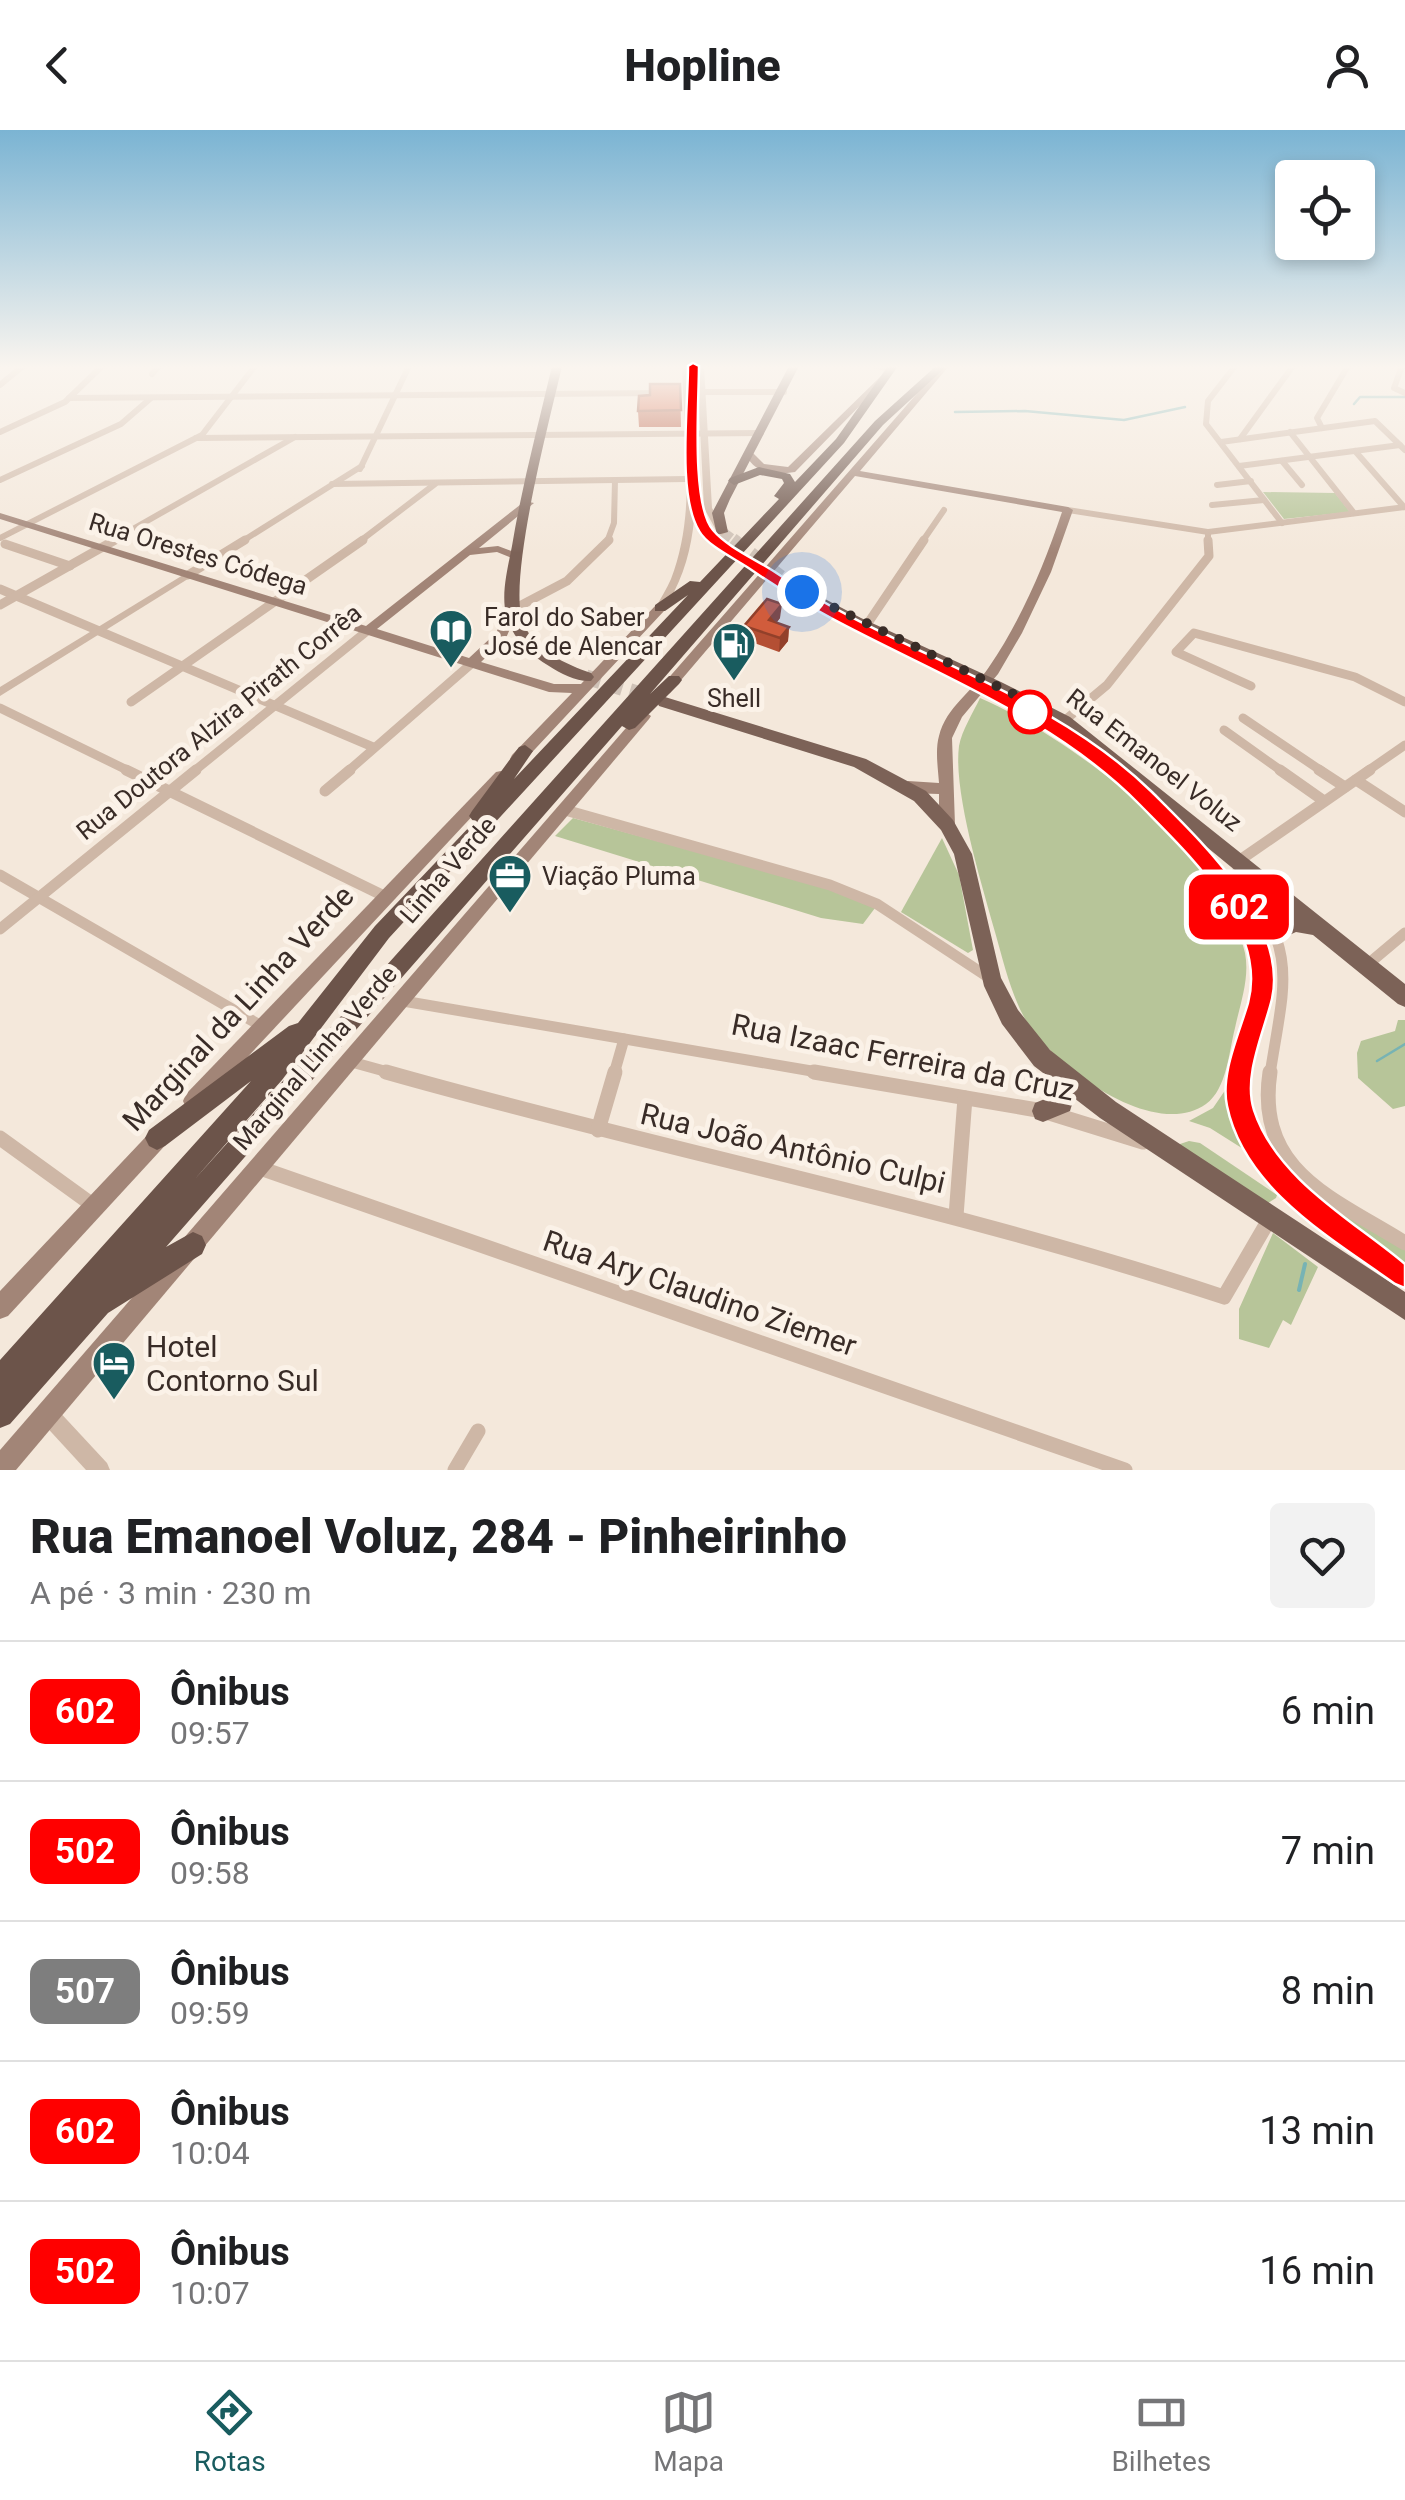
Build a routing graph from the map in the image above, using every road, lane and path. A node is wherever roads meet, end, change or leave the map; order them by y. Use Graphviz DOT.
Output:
graph roads {
  1 [pos="111,429"];
  2 [pos="204,429"];
  3 [pos="379,429"];
  4 [pos="544,429"];
  5 [pos="687,429"];
  6 [pos="704,429"];
  7 [pos="764,429"];
  8 [pos="831,429"];
  9 [pos="850,429"];
  10 [pos="875,429"];
  11 [pos="892,429"];
  12 [pos="1210,429"];
  13 [pos="1248,429"];
  14 [pos="1318,429"];
  15 [pos="1383,429"];
  16 [pos="1290,432"];
  17 [pos="704,433"];
  18 [pos="761,433"];
  19 [pos="687,434"];
  20 [pos="543,435"];
  21 [pos="376,436"];
  22 [pos="295,437"];
  23 [pos="196,438"];
  24 [pos="1240,439"];
  25 [pos="1220,442"];
  26 [pos="1403,447"];
  27 [pos="1354,451"];
  28 [pos="750,453"];
  29 [pos="1309,457"];
  30 [pos="1282,461"];
  31 [pos="362,466"];
  32 [pos="1239,466"];
  33 [pos="855,473"];
  34 [pos="687,479"];
  35 [pos="0,480"];
  36 [pos="616,480"];
  37 [pos="533,481"];
  38 [pos="734,481"];
  39 [pos="1251,482"];
  40 [pos="332,484"];
  41 [pos="353,484"];
  42 [pos="435,484"];
  43 [pos="1217,484"];
  44 [pos="1302,485"];
  45 [pos="1264,500"];
  46 [pos="529,503"];
  47 [pos="1212,505"];
  48 [pos="1404,507"];
  49 [pos="944,510"];
  50 [pos="1068,510"];
  51 [pos="1354,513"];
  52 [pos="0,516"];
  53 [pos="1282,523"];
  54 [pos="27,524"];
  55 [pos="757,526"];
  56 [pos="722,532"];
  57 [pos="1208,532"];
  58 [pos="2,541"];
  59 [pos="102,548"];
  60 [pos="468,553"];
  61 [pos="518,557"];
  62 [pos="70,566"];
  63 [pos="716,570"];
  64 [pos="188,575"];
  65 [pos="789,584"];
  66 [pos="0,589"];
  67 [pos="730,594"];
  68 [pos="16,596"];
  69 [pos="274,602"];
  70 [pos="0,605"];
  71 [pos="660,608"];
  72 [pos="512,610"];
  73 [pos="866,626"];
  74 [pos="100,630"];
  75 [pos="367,631"];
  76 [pos="522,634"];
  77 [pos="502,635"];
  78 [pos="700,648"];
  79 [pos="185,664"];
  80 [pos="470,664"];
  81 [pos="985,679"];
  82 [pos="674,680"];
  83 [pos="586,683"];
  84 [pos="1251,686"];
  85 [pos="554,689"];
  86 [pos="0,692"];
  87 [pos="131,702"];
  88 [pos="275,702"];
  89 [pos="665,702"];
  90 [pos="1405,702"];
  91 [pos="570,705"];
  92 [pos="0,708"];
  93 [pos="1242,718"];
  94 [pos="1064,721"];
  95 [pos="1224,730"];
  96 [pos="1405,745"];
  97 [pos="373,747"];
  98 [pos="524,752"];
  99 [pos="1356,780"];
  100 [pos="908,787"];
  101 [pos="1345,787"];
  102 [pos="948,789"];
  103 [pos="325,791"];
  104 [pos="166,792"];
  105 [pos="1324,802"];
  106 [pos="564,810"];
  107 [pos="1405,812"];
  108 [pos="524,824"];
  109 [pos="946,824"];
  110 [pos="1217,842"];
  111 [pos="1240,860"];
  112 [pos="0,876"];
  113 [pos="420,892"];
  114 [pos="384,896"];
  115 [pos="38,898"];
  116 [pos="0,928"];
  117 [pos="1324,929"];
  118 [pos="1276,932"];
  119 [pos="1405,933"];
  120 [pos="1367,965"];
  121 [pos="990,979"];
  122 [pos="1405,997"];
  123 [pos="403,1001"];
  124 [pos="317,1017"];
  125 [pos="263,1028"];
  126 [pos="624,1039"];
  127 [pos="347,1061"];
  128 [pos="1060,1074"];
  129 [pos="965,1098"];
  130 [pos="1043,1112"];
  131 [pos="598,1130"];
  132 [pos="0,1138"];
  133 [pos="157,1138"];
  134 [pos="1172,1152"];
  135 [pos="256,1167"];
  136 [pos="94,1206"];
  137 [pos="956,1216"];
  138 [pos="1271,1217"];
  139 [pos="1405,1243"];
  140 [pos="193,1245"];
  141 [pos="1405,1306"];
  142 [pos="0,1308"];
  143 [pos="90,1312"];
  144 [pos="0,1381"];
  145 [pos="0,1414"];
  146 [pos="48,1414"];
  147 [pos="478,1431"];
  148 [pos="0,1468"];
  149 [pos="100,1470"];
  150 [pos="455,1470"];
  151 [pos="1125,1470"];
  1 -- 35 [label="street"];
  2 -- 23 [label="street"];
  3 -- 21 [label="street"];
  4 -- 20 [label="main road"];
  5 -- 19 [label="street"];
  6 -- 17 [label="street"];
  7 -- 18 [label="main road"];
  8 -- 28 [label="main road"];
  9 -- 55 [label="highway, Linha Verde"];
  10 -- 67 [label="highway, Linha Verde"];
  11 -- 33 [label="main road, Marginal Linha Verde"];
  12 -- 25 [label="street"];
  13 -- 24 [label="street"];
  14 -- 16 [label="street"];
  15 -- 26 [label="street"];
  16 -- 24 [label="street"];
  16 -- 29 [label="street"];
  17 -- 18 [label="street"];
  17 -- 19 [label="street"];
  17 -- 56 [label="street"];
  18 -- 28 [label="main road"];
  19 -- 20 [label="street"];
  19 -- 34 [label="street"];
  20 -- 21 [label="street"];
  20 -- 37 [label="main road"];
  21 -- 22 [label="street"];
  21 -- 31 [label="street"];
  22 -- 23 [label="street"];
  22 -- 59 [label="street"];
  23 -- 54 [label="street"];
  24 -- 25 [label="street"];
  25 -- 32 [label="street"];
  26 -- 27 [label="street"];
  27 -- 29 [label="street"];
  27 -- 48 [label="street"];
  28 -- 38 [label="main road"];
  29 -- 30 [label="street"];
  29 -- 51 [label="street"];
  30 -- 32 [label="street"];
  30 -- 44 [label="street"];
  31 -- 40 [label="street"];
  31 -- 41 [label="street"];
  32 -- 39 [label="street"];
  33 -- 50 [label="main road"];
  33 -- 78 [label="main road, Marginal Linha Verde"];
  34 -- 36 [label="street"];
  34 -- 71 [label="street"];
  36 -- 37 [label="street"];
  36 -- 72 [label="street"];
  37 -- 42 [label="street"];
  37 -- 46 [label="main road"];
  38 -- 55 [label="highway"];
  38 -- 56 [label="main road"];
  39 -- 43 [label="street"];
  39 -- 45 [label="street"];
  40 -- 41 [label="street"];
  40 -- 64 [label="street"];
  41 -- 42 [label="street"];
  42 -- 69 [label="street"];
  45 -- 47 [label="street"];
  45 -- 53 [label="street"];
  46 -- 60 [label="main road, Rua Doutora Alzira Pirath Corrêa"];
  46 -- 61 [label="main road"];
  48 -- 51 [label="street"];
  49 -- 73 [label="street"];
  50 -- 57 [label="street"];
  50 -- 81 [label="main road"];
  51 -- 53 [label="street"];
  52 -- 54 [label="main road, Rua Orestes Códega"];
  53 -- 57 [label="street"];
  54 -- 58 [label="street"];
  54 -- 59 [label="main road, Rua Orestes Códega"];
  55 -- 63 [label="highway, Linha Verde"];
  57 -- 94 [label="street"];
  58 -- 62 [label="street"];
  59 -- 62 [label="street"];
  59 -- 64 [label="main road, Rua Orestes Códega"];
  60 -- 61 [label="main road"];
  60 -- 75 [label="main road, Rua Doutora Alzira Pirath Corrêa"];
  61 -- 72 [label="main road"];
  62 -- 68 [label="street"];
  63 -- 71 [label="highway"];
  63 -- 113 [label="highway, Linha Verde"];
  64 -- 69 [label="main road, Rua Orestes Códega"];
  64 -- 74 [label="street"];
  65 -- 73 [label="main road, Rua Emanoel Voluz"];
  66 -- 68 [label="street"];
  67 -- 78 [label="highway"];
  67 -- 108 [label="highway, Linha Verde"];
  68 -- 70 [label="street"];
  68 -- 74 [label="street"];
  69 -- 75 [label="main road, Rua Orestes Códega"];
  69 -- 79 [label="street"];
  71 -- 83 [label="main road"];
  72 -- 76 [label="main road"];
  72 -- 77 [label="main road"];
  73 -- 81 [label="main road, Rua Emanoel Voluz"];
  74 -- 79 [label="street"];
  74 -- 86 [label="street"];
  75 -- 80 [label="main road, Rua Orestes Códega"];
  75 -- 88 [label="street, Rua Doutora Alzira Pirath Corrêa"];
  76 -- 77 [label="main road"];
  76 -- 83 [label="main road"];
  77 -- 80 [label="main road"];
  78 -- 82 [label="main road, Marginal Linha Verde"];
  79 -- 87 [label="street"];
  79 -- 88 [label="street"];
  80 -- 85 [label="main road, Rua Orestes Códega"];
  80 -- 97 [label="street"];
  81 -- 94 [label="main road, Rua Emanoel Voluz"];
  81 -- 102 [label="main road"];
  82 -- 106 [label="main road, Marginal Linha Verde"];
  82 -- 108 [label="highway"];
  83 -- 85 [label="main road, Rua Orestes Códega"];
  83 -- 91 [label="main road"];
  84 -- 90 [label="street"];
  85 -- 91 [label="main road, Rua Orestes Códega"];
  88 -- 97 [label="street"];
  88 -- 104 [label="street, Rua Doutora Alzira Pirath Corrêa"];
  89 -- 100 [label="main road"];
  91 -- 98 [label="main road"];
  92 -- 104 [label="street"];
  93 -- 101 [label="street"];
  94 -- 110 [label="main road, Rua Emanoel Voluz"];
  95 -- 105 [label="street"];
  96 -- 99 [label="street"];
  97 -- 103 [label="street"];
  98 -- 113 [label="highway"];
  98 -- 114 [label="main road, Marginal da Linha Verde"];
  99 -- 101 [label="street"];
  99 -- 107 [label="street"];
  100 -- 102 [label="main road"];
  100 -- 109 [label="main road"];
  101 -- 105 [label="street"];
  102 -- 109 [label="main road"];
  104 -- 114 [label="street"];
  104 -- 115 [label="street, Rua Doutora Alzira Pirath Corrêa"];
  105 -- 111 [label="street"];
  106 -- 121 [label="street"];
  106 -- 123 [label="main road, Marginal Linha Verde"];
  108 -- 143 [label="highway, Linha Verde"];
  109 -- 121 [label="main road"];
  110 -- 111 [label="main road, Rua Emanoel Voluz"];
  110 -- 118 [label="street"];
  111 -- 117 [label="main road, Rua Emanoel Voluz"];
  112 -- 115 [label="street"];
  113 -- 124 [label="highway, Linha Verde"];
  114 -- 125 [label="main road, Marginal da Linha Verde"];
  115 -- 116 [label="street, Rua Doutora Alzira Pirath Corrêa"];
  115 -- 125 [label="street"];
  117 -- 118 [label="main road"];
  117 -- 120 [label="main road, Rua Emanoel Voluz"];
  118 -- 139 [label="street"];
  119 -- 120 [label="street"];
  120 -- 122 [label="main road, Rua Emanoel Voluz"];
  121 -- 128 [label="main road"];
  123 -- 126 [label="street, Rua Izaac Ferreira da Cruz"];
  123 -- 127 [label="main road, Marginal Linha Verde"];
  124 -- 133 [label="highway"];
  124 -- 144 [label="highway, Linha Verde"];
  125 -- 133 [label="main road, Marginal da Linha Verde"];
  126 -- 129 [label="street, Rua Izaac Ferreira da Cruz"];
  126 -- 131 [label="street"];
  127 -- 131 [label="street, Rua João Antônio Culpi"];
  127 -- 135 [label="main road, Marginal Linha Verde"];
  128 -- 130 [label="main road"];
  128 -- 134 [label="main road"];
  129 -- 130 [label="street, Rua Izaac Ferreira da Cruz"];
  129 -- 137 [label="street"];
  130 -- 134 [label="street, Rua Izaac Ferreira da Cruz"];
  131 -- 137 [label="street, Rua João Antônio Culpi"];
  132 -- 136 [label="street"];
  133 -- 136 [label="main road, Marginal da Linha Verde"];
  134 -- 138 [label="main road, Rua Izaac Ferreira da Cruz"];
  135 -- 140 [label="main road, Marginal Linha Verde"];
  135 -- 151 [label="street, Rua Ary Claudino Ziemer"];
  136 -- 142 [label="main road, Marginal da Linha Verde"];
  137 -- 138 [label="street, Rua João Antônio Culpi"];
  138 -- 141 [label="main road, Rua Izaac Ferreira da Cruz"];
  140 -- 143 [label="highway"];
  140 -- 146 [label="main road, Marginal Linha Verde"];
  143 -- 145 [label="highway, Linha Verde"];
  146 -- 148 [label="main road, Marginal Linha Verde"];
  146 -- 149 [label="street"];
  147 -- 150 [label="street"];
}
